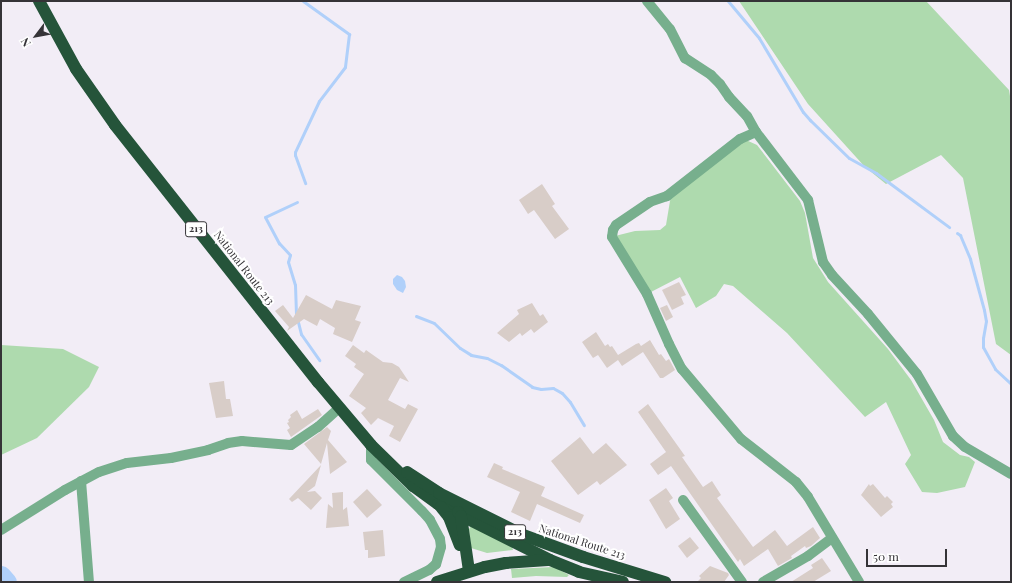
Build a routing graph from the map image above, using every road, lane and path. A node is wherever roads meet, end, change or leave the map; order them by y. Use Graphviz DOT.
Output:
graph roads {
  1 [pos="38,1"];
  2 [pos="646,1"];
  3 [pos="756,132"];
  4 [pos="339,408"];
  5 [pos="371,445"];
  6 [pos="1011,474"];
  7 [pos="419,480"];
  8 [pos="81,481"];
  9 [pos="683,500"];
  10 [pos="438,504"];
  11 [pos="461,516"];
  12 [pos="1,530"];
  13 [pos="832,538"];
  14 [pos="550,560"];
  15 [pos="618,568"];
  16 [pos="470,577"];
  17 [pos="89,582"];
  18 [pos="404,582"];
  19 [pos="437,582"];
  20 [pos="624,582"];
  21 [pos="665,582"];
  22 [pos="742,582"];
  23 [pos="763,582"];
  24 [pos="859,582"];
  1 -- 4 [label="highway, National Route 213 / 213"];
  2 -- 3 [label="street"];
  3 -- 6 [label="street"];
  3 -- 13 [label="street"];
  4 -- 5 [label="highway, National Route 213 / 213"];
  4 -- 8 [label="street"];
  5 -- 7 [label="highway, National Route 213 / 213"];
  5 -- 10 [label="highway, National Route 213 / 213"];
  5 -- 18 [label="street"];
  7 -- 11 [label="highway"];
  7 -- 15 [label="highway, National Route 213 / 213"];
  8 -- 12 [label="street"];
  8 -- 17 [label="street"];
  9 -- 22 [label="street"];
  10 -- 11 [label="highway, National Route 213 / 213"];
  10 -- 16 [label="highway"];
  11 -- 14 [label="highway, National Route 213 / 213"];
  11 -- 16 [label="highway"];
  13 -- 23 [label="street"];
  13 -- 24 [label="street"];
  14 -- 15 [label="highway, 213"];
  14 -- 16 [label="highway, 213"];
  14 -- 20 [label="highway, National Route 213 / 213"];
  15 -- 21 [label="highway, National Route 213 / 213"];
  16 -- 19 [label="highway, 213"];
}
